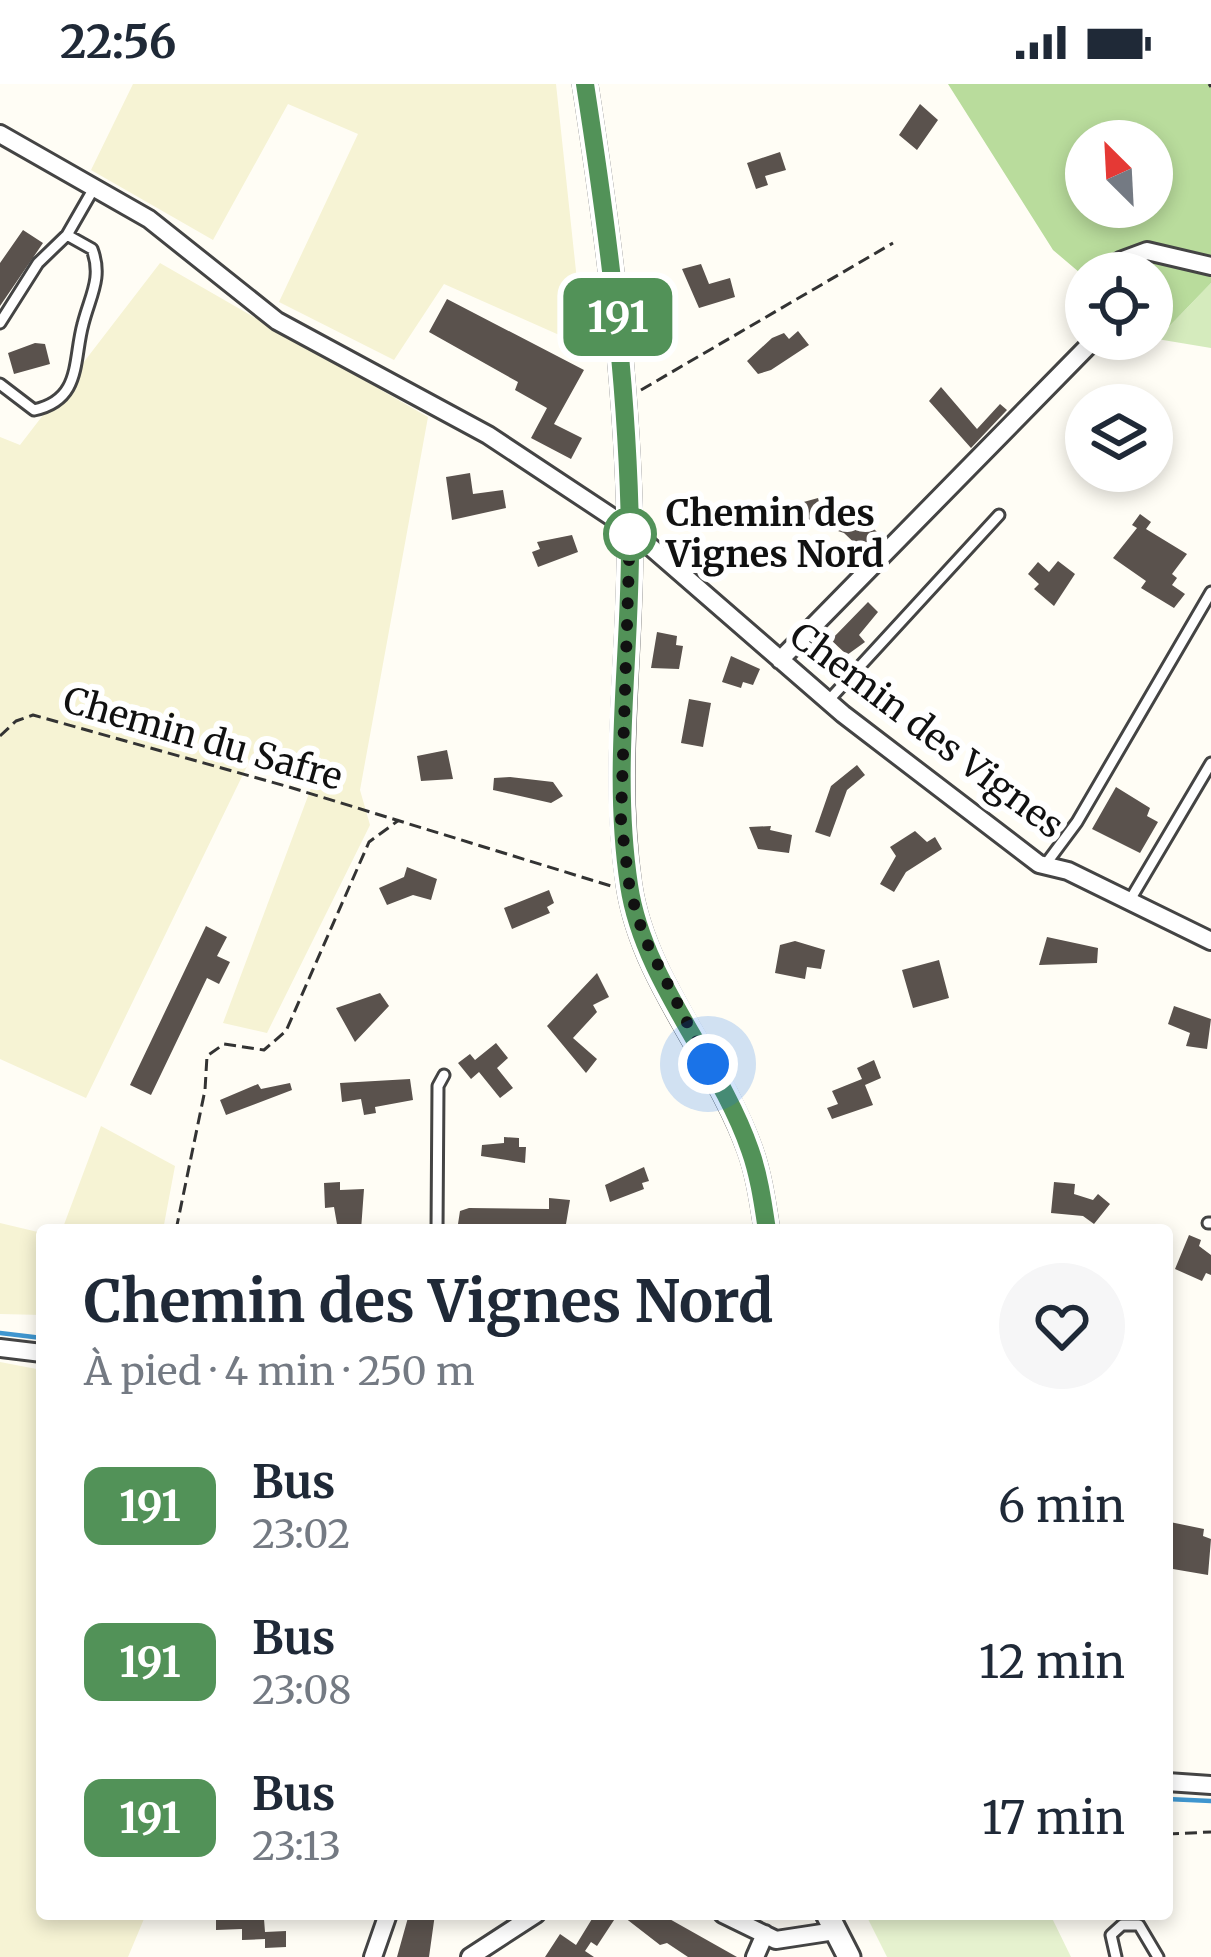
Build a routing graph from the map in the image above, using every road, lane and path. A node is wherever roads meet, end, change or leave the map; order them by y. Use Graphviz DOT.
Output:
graph roads {
  1 [pos="585,84"];
  2 [pos="0,134"];
  3 [pos="94,188"];
  4 [pos="67,235"];
  5 [pos="893,243"];
  6 [pos="1173,257"];
  7 [pos="1211,266"];
  8 [pos="0,322"];
  9 [pos="1074,360"];
  10 [pos="0,384"];
  11 [pos="624,400"];
  12 [pos="999,515"];
  13 [pos="630,529"];
  14 [pos="1211,592"];
  15 [pos="779,660"];
  16 [pos="828,701"];
  17 [pos="0,736"];
  18 [pos="1211,763"];
  19 [pos="399,820"];
  20 [pos="1045,865"];
  21 [pos="630,891"];
  22 [pos="1130,900"];
  23 [pos="1211,941"];
  24 [pos="444,1075"];
  25 [pos="177,1224"];
  26 [pos="437,1224"];
  27 [pos="766,1224"];
  28 [pos="0,1348"];
  29 [pos="36,1352"];
  30 [pos="1173,1783"];
  31 [pos="1211,1785"];
  32 [pos="1211,1832"];
  33 [pos="1173,1834"];
  34 [pos="386,1920"];
  35 [pos="527,1920"];
  36 [pos="735,1920"];
  37 [pos="831,1922"];
  38 [pos="764,1934"];
  39 [pos="373,1957"];
  40 [pos="470,1957"];
  41 [pos="755,1957"];
  42 [pos="848,1957"];
  43 [pos="1116,1957"];
  44 [pos="1158,1957"];
  1 -- 11 [label="street"];
  2 -- 3 [label="street, Chemin des Vignes"];
  3 -- 4 [label="lane"];
  3 -- 13 [label="street, Chemin des Vignes"];
  4 -- 8 [label="lane"];
  4 -- 10 [label="lane"];
  5 -- 11 [label="path"];
  6 -- 7 [label="street"];
  9 -- 15 [label="street"];
  11 -- 13 [label="street"];
  12 -- 16 [label="lane"];
  13 -- 15 [label="street, Chemin des Vignes"];
  13 -- 21 [label="street"];
  14 -- 20 [label="lane"];
  15 -- 16 [label="street, Chemin des Vignes"];
  16 -- 20 [label="street, Chemin des Vignes"];
  17 -- 19 [label="path, Chemin du Safre"];
  18 -- 22 [label="lane"];
  19 -- 21 [label="path, Chemin du Safre"];
  19 -- 25 [label="path"];
  20 -- 22 [label="street, Chemin des Vignes"];
  21 -- 27 [label="street"];
  22 -- 23 [label="street, Chemin des Vignes"];
  24 -- 26 [label="lane"];
  28 -- 29 [label="street"];
  30 -- 31 [label="street"];
  32 -- 33 [label="path"];
  34 -- 39 [label="street"];
  35 -- 40 [label="street"];
  36 -- 38 [label="street"];
  37 -- 38 [label="street"];
  37 -- 42 [label="street"];
  38 -- 41 [label="street"];
  43 -- 44 [label="lane"];
}
